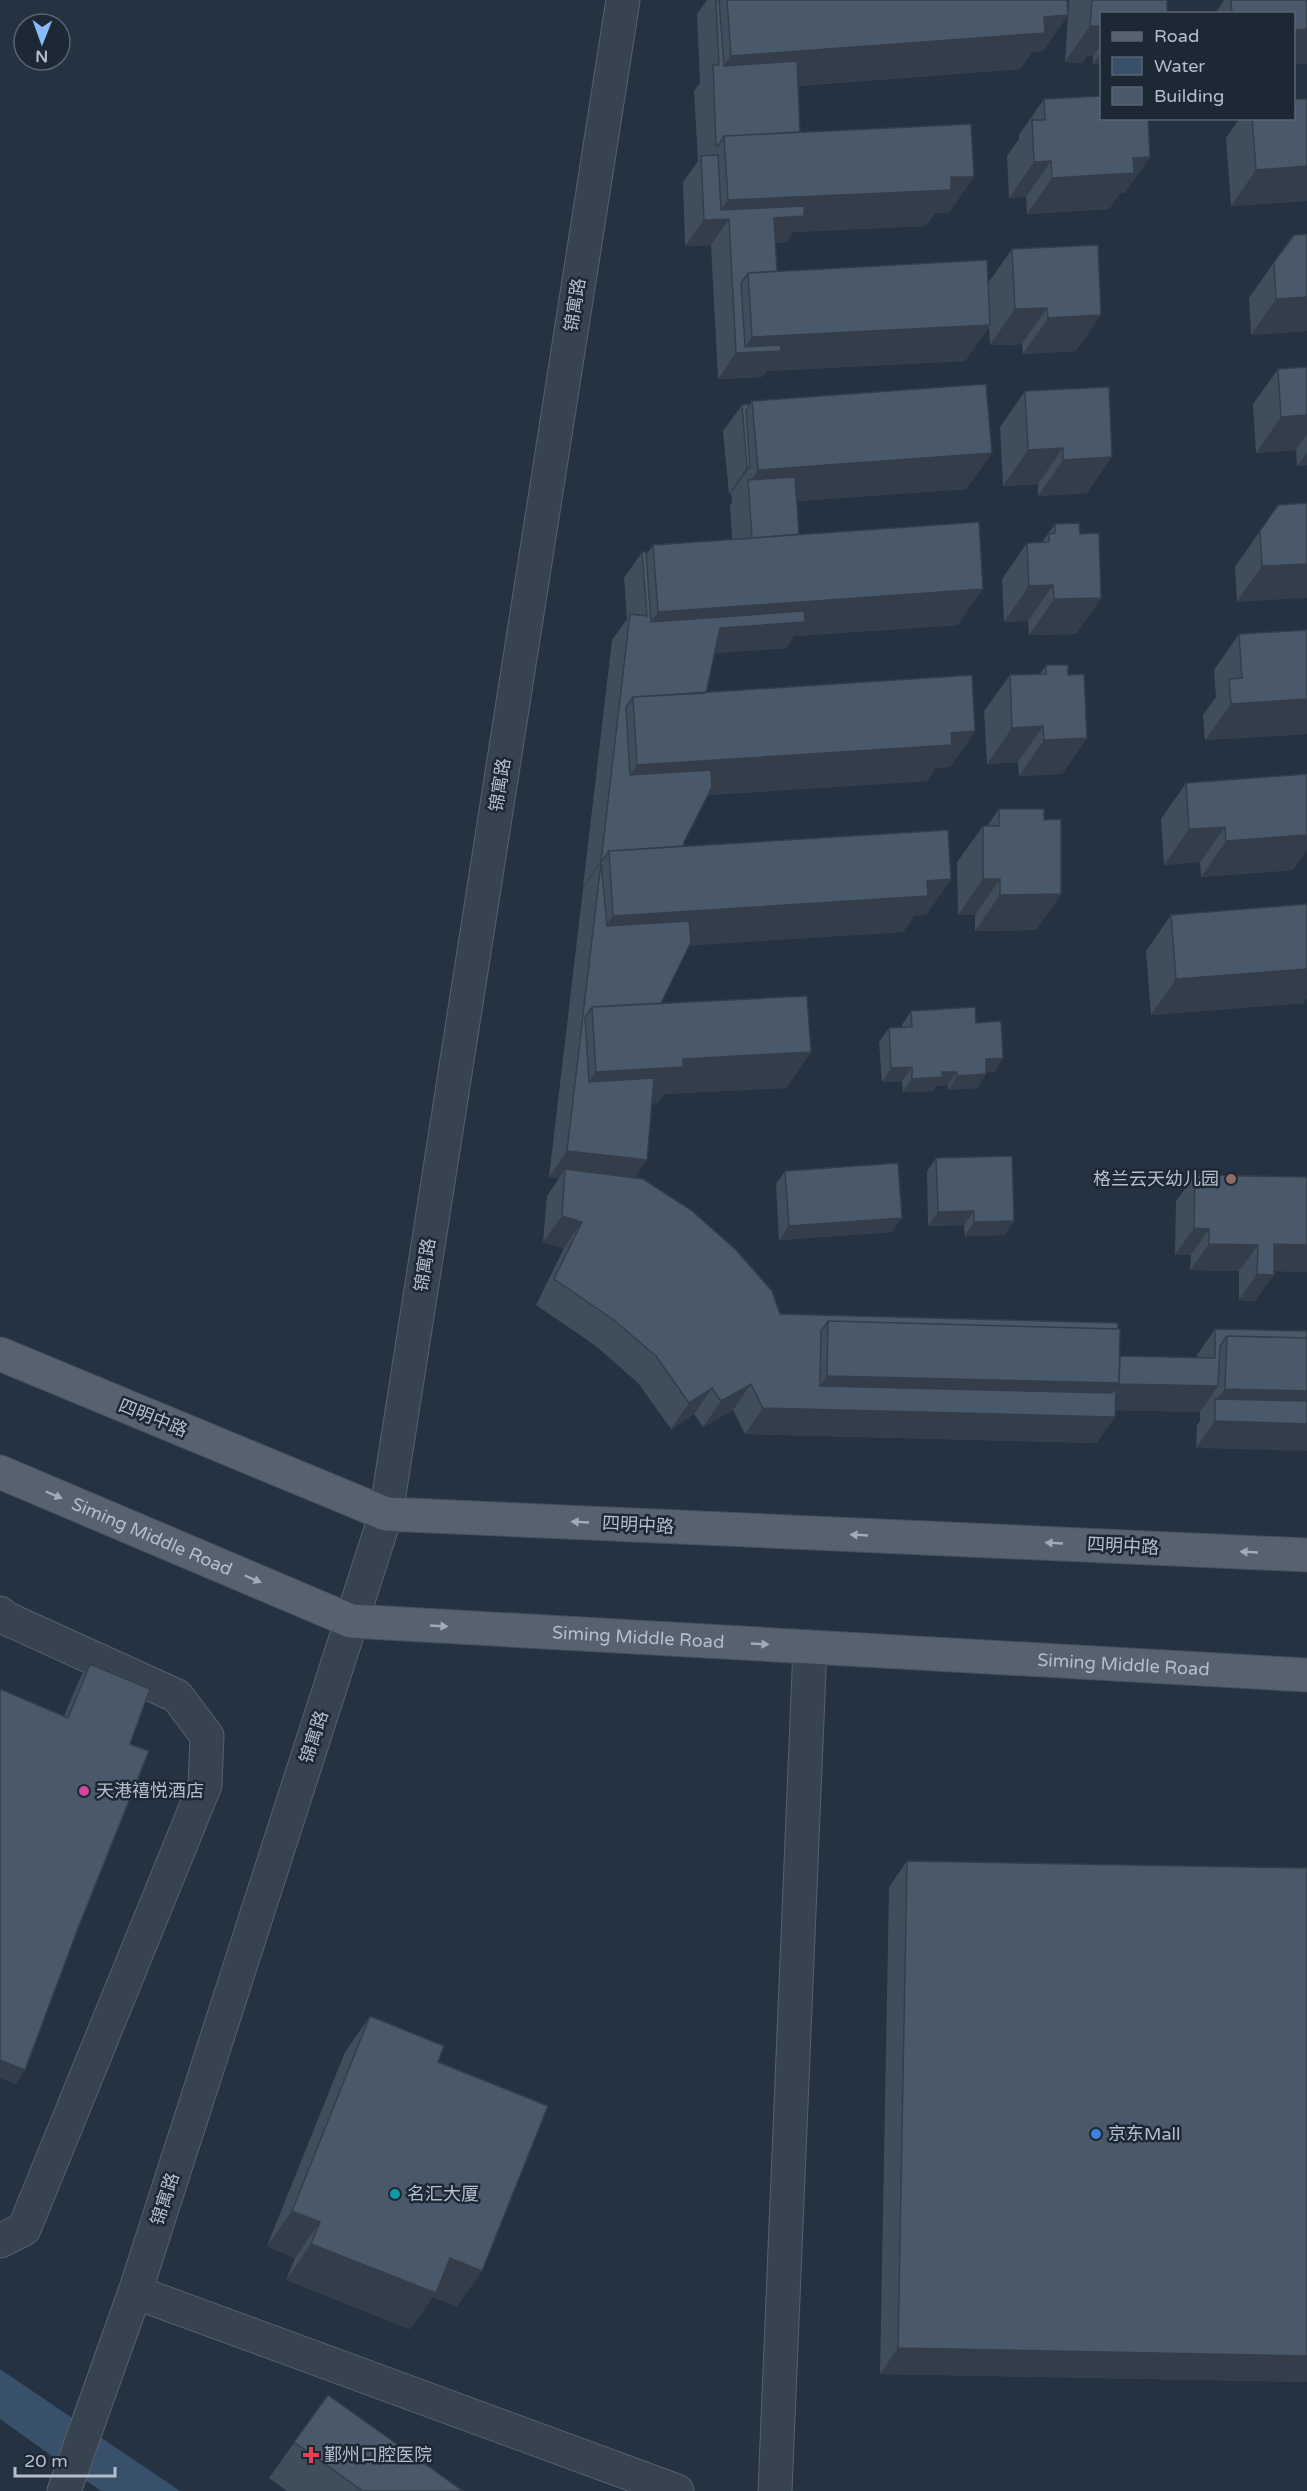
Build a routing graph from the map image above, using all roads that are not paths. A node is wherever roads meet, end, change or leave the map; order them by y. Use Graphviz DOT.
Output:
graph roads {
  1 [pos="623,0"];
  2 [pos="0,1354"];
  3 [pos="0,1472"];
  4 [pos="386,1514"];
  5 [pos="1307,1555"];
  6 [pos="0,1613"];
  7 [pos="351,1621"];
  8 [pos="810,1647"];
  9 [pos="1307,1675"];
  10 [pos="0,2241"];
  11 [pos="135,2292"];
  12 [pos="64,2491"];
  13 [pos="677,2491"];
  14 [pos="775,2491"];
  1 -- 4 [label="street, 锦寓路"];
  2 -- 4 [label="main road, 四明中路"];
  3 -- 7 [label="main road, Siming Middle Road, one-way"];
  5 -- 4 [label="main road, 四明中路, one-way"];
  4 -- 7 [label="street, 锦寓路"];
  6 -- 10 [label="street"];
  7 -- 8 [label="main road, Siming Middle Road, one-way"];
  7 -- 11 [label="street, 锦寓路"];
  8 -- 9 [label="main road, Siming Middle Road"];
  8 -- 14 [label="street"];
  11 -- 12 [label="street, 锦寓路"];
  11 -- 13 [label="street"];
}
